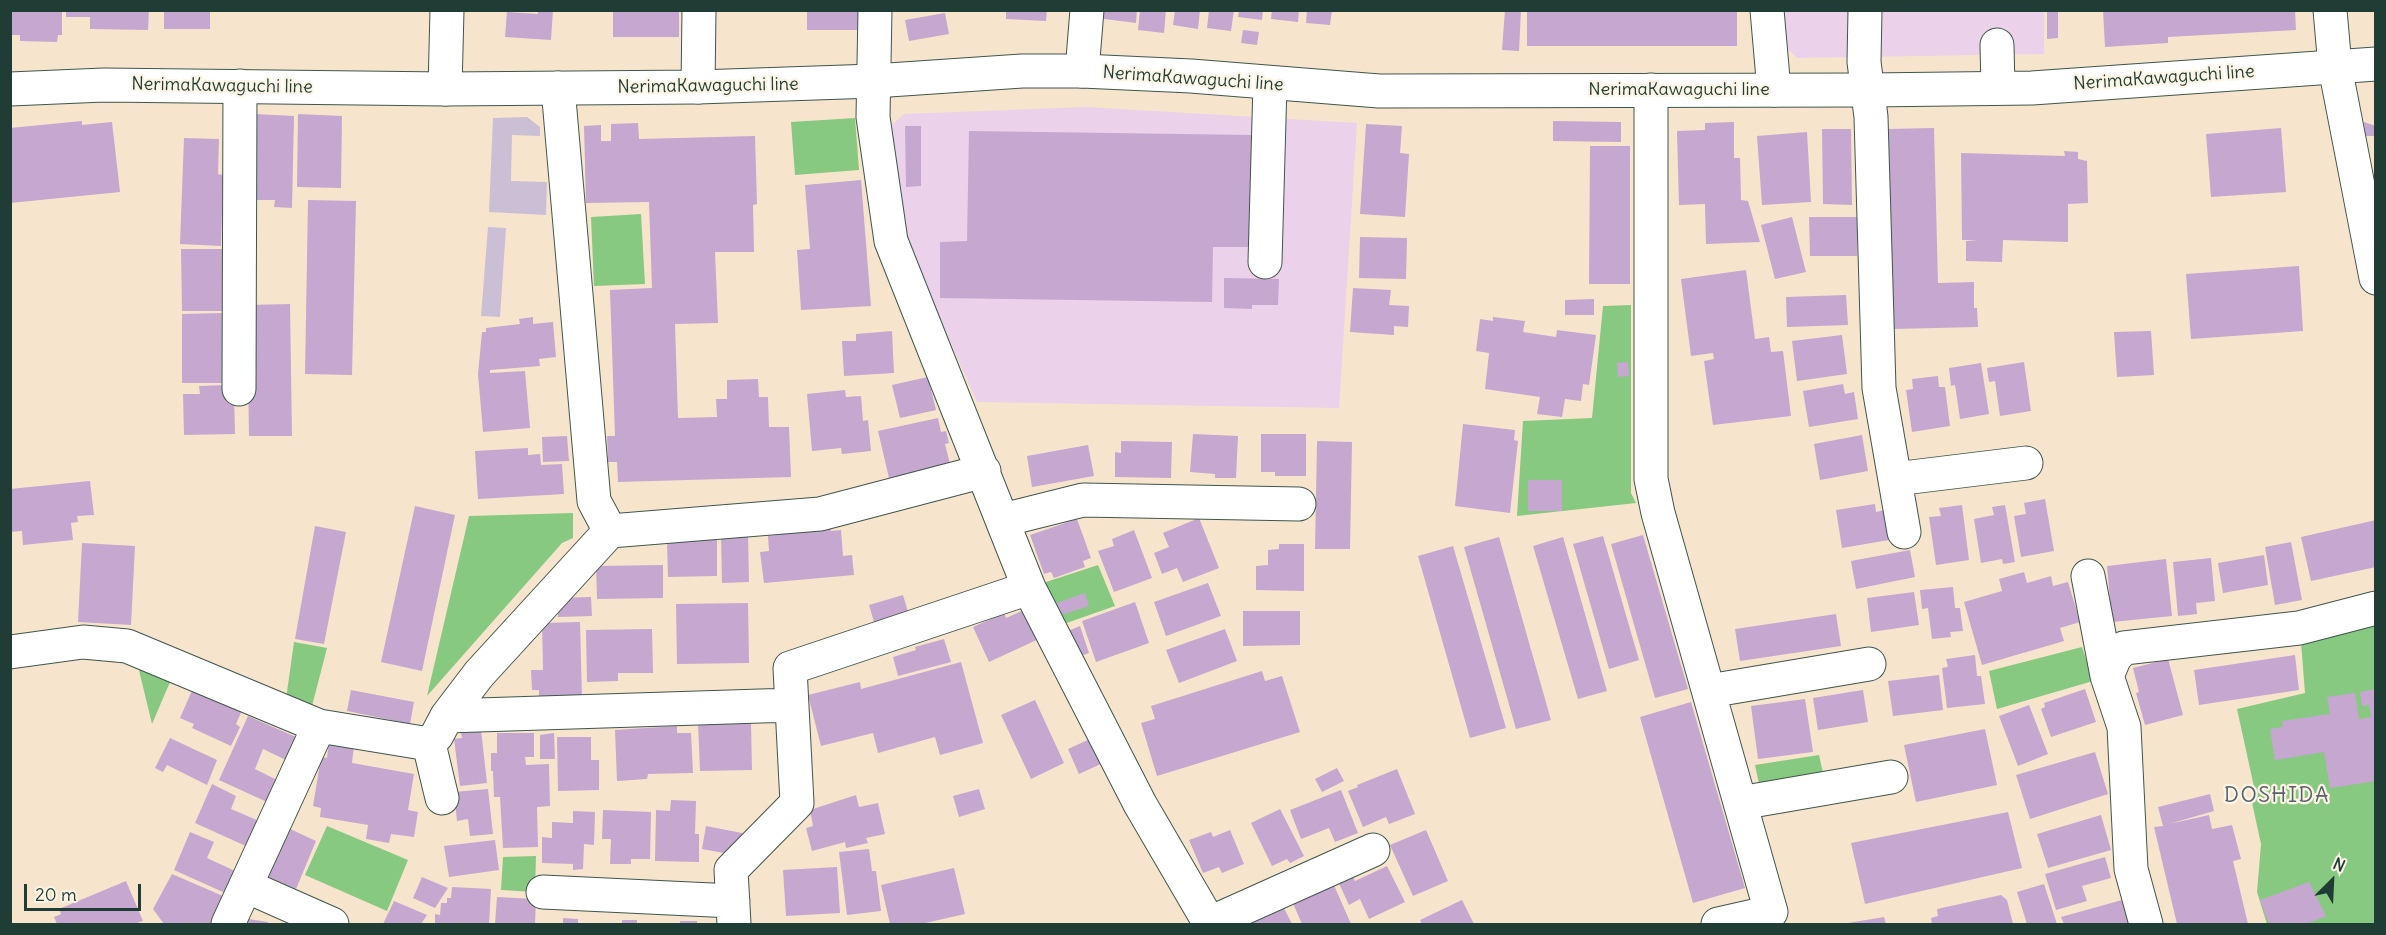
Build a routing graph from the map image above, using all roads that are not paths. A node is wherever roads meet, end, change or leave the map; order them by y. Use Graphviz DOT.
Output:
graph roads {
  1 [pos="447,10"];
  2 [pos="699,10"];
  3 [pos="875,10"];
  4 [pos="1087,10"];
  5 [pos="1767,10"];
  6 [pos="1865,10"];
  7 [pos="2330,10"];
  8 [pos="1997,45"];
  9 [pos="2376,64"];
  10 [pos="2335,67"];
  11 [pos="1082,71"];
  12 [pos="874,81"];
  13 [pos="1270,84"];
  14 [pos="240,86"];
  15 [pos="698,87"];
  16 [pos="558,88"];
  17 [pos="1998,88"];
  18 [pos="10,89"];
  19 [pos="445,89"];
  20 [pos="1651,90"];
  21 [pos="1774,90"];
  22 [pos="1869,90"];
  23 [pos="1264,262"];
  24 [pos="2376,278"];
  25 [pos="239,389"];
  26 [pos="2026,463"];
  27 [pos="984,471"];
  28 [pos="1895,479"];
  29 [pos="1299,504"];
  30 [pos="1003,520"];
  31 [pos="610,531"];
  32 [pos="1904,532"];
  33 [pos="2088,576"];
  34 [pos="1029,588"];
  35 [pos="2376,608"];
  36 [pos="10,652"];
  37 [pos="1869,664"];
  38 [pos="2107,676"];
  39 [pos="1708,692"];
  40 [pos="792,705"];
  41 [pos="447,716"];
  42 [pos="319,726"];
  43 [pos="429,744"];
  44 [pos="1891,777"];
  45 [pos="442,798"];
  46 [pos="1740,803"];
  47 [pos="1373,850"];
  48 [pos="246,886"];
  49 [pos="543,892"];
  50 [pos="733,913"];
  51 [pos="1778,918"];
  52 [pos="228,924"];
  53 [pos="332,924"];
  54 [pos="1210,924"];
  55 [pos="1718,924"];
  56 [pos="2146,924"];
  1 -- 19 [label="street"];
  2 -- 15 [label="street"];
  3 -- 12 [label="street"];
  4 -- 11 [label="street"];
  5 -- 21 [label="street"];
  6 -- 22 [label="street"];
  7 -- 10 [label="street"];
  8 -- 17 [label="street"];
  9 -- 10 [label="street, NerimaKawaguchi line"];
  10 -- 17 [label="street, NerimaKawaguchi line"];
  10 -- 24 [label="street"];
  11 -- 12 [label="street, NerimaKawaguchi line"];
  11 -- 13 [label="street, NerimaKawaguchi line"];
  12 -- 15 [label="street, NerimaKawaguchi line"];
  12 -- 27 [label="street"];
  13 -- 20 [label="street, NerimaKawaguchi line"];
  13 -- 23 [label="street"];
  14 -- 18 [label="street, NerimaKawaguchi line"];
  14 -- 19 [label="street, NerimaKawaguchi line"];
  14 -- 25 [label="street"];
  15 -- 16 [label="street, NerimaKawaguchi line"];
  16 -- 19 [label="street, NerimaKawaguchi line"];
  16 -- 31 [label="street"];
  17 -- 22 [label="street, NerimaKawaguchi line"];
  20 -- 21 [label="street, NerimaKawaguchi line"];
  20 -- 39 [label="street"];
  21 -- 22 [label="street, NerimaKawaguchi line"];
  22 -- 28 [label="street"];
  26 -- 28 [label="street"];
  27 -- 30 [label="street"];
  27 -- 31 [label="street"];
  28 -- 32 [label="street"];
  29 -- 30 [label="street"];
  30 -- 34 [label="street"];
  31 -- 41 [label="street"];
  33 -- 38 [label="street"];
  34 -- 40 [label="street"];
  34 -- 54 [label="street"];
  35 -- 38 [label="street"];
  36 -- 42 [label="street"];
  37 -- 39 [label="street"];
  38 -- 56 [label="street"];
  39 -- 46 [label="street"];
  40 -- 41 [label="street"];
  40 -- 50 [label="street"];
  41 -- 43 [label="street"];
  42 -- 43 [label="street"];
  42 -- 48 [label="street"];
  43 -- 45 [label="street"];
  44 -- 46 [label="street"];
  46 -- 51 [label="street"];
  47 -- 54 [label="street"];
  48 -- 52 [label="street"];
  48 -- 53 [label="street"];
  49 -- 50 [label="street"];
  51 -- 55 [label="street"];
}
